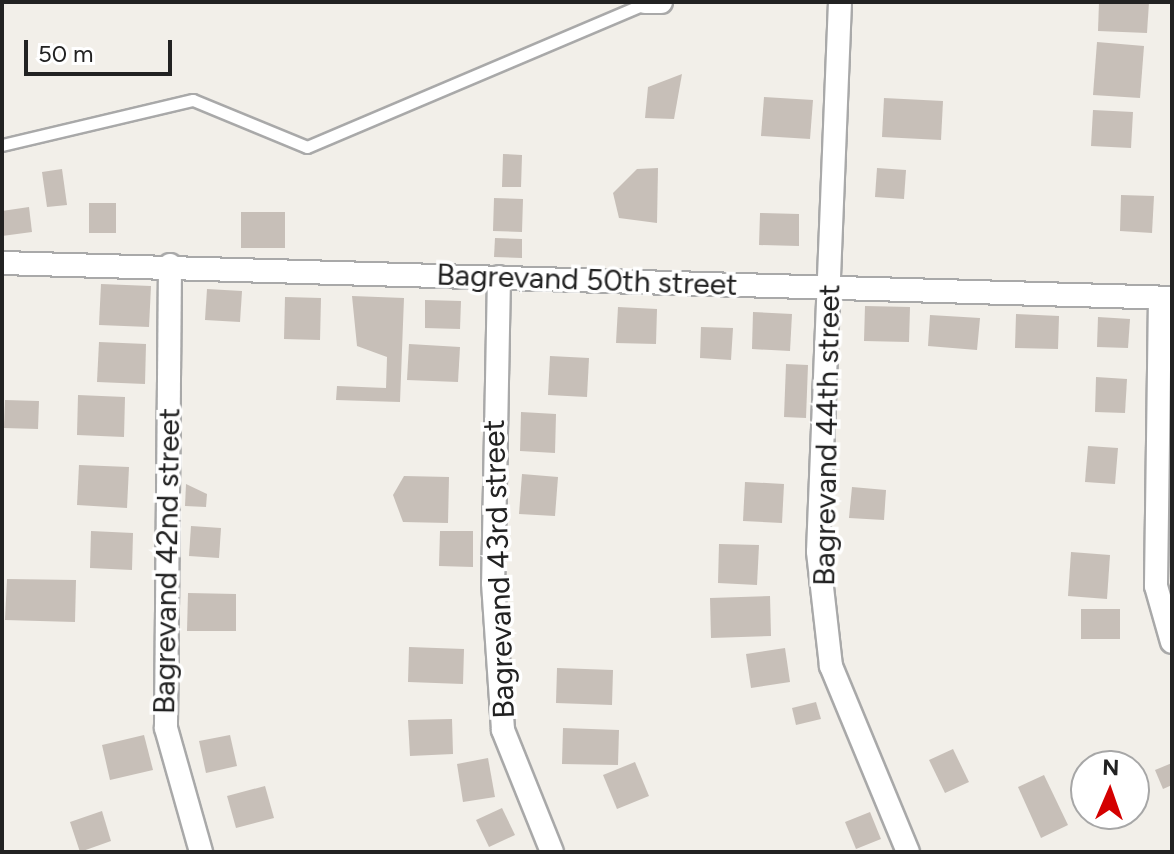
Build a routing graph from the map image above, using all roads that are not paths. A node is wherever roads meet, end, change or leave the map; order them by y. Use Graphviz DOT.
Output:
graph roads {
  1 [pos="651,2"];
  2 [pos="840,2"];
  3 [pos="2,145"];
  4 [pos="2,263"];
  5 [pos="170,265"];
  6 [pos="499,277"];
  7 [pos="829,287"];
  8 [pos="1166,298"];
  9 [pos="1172,642"];
  10 [pos="201,852"];
  11 [pos="552,852"];
  12 [pos="908,852"];
  1 -- 3 [label="lane"];
  2 -- 7 [label="street, Bagrevand 44th street"];
  4 -- 5 [label="street, Bagrevand 50th street"];
  5 -- 6 [label="street, Bagrevand 50th street"];
  5 -- 10 [label="street, Bagrevand 42nd street"];
  6 -- 7 [label="street, Bagrevand 50th street"];
  6 -- 11 [label="street, Bagrevand 43rd street"];
  7 -- 8 [label="street, Bagrevand 50th street"];
  7 -- 12 [label="street, Bagrevand 44th street"];
  8 -- 9 [label="street"];
}
